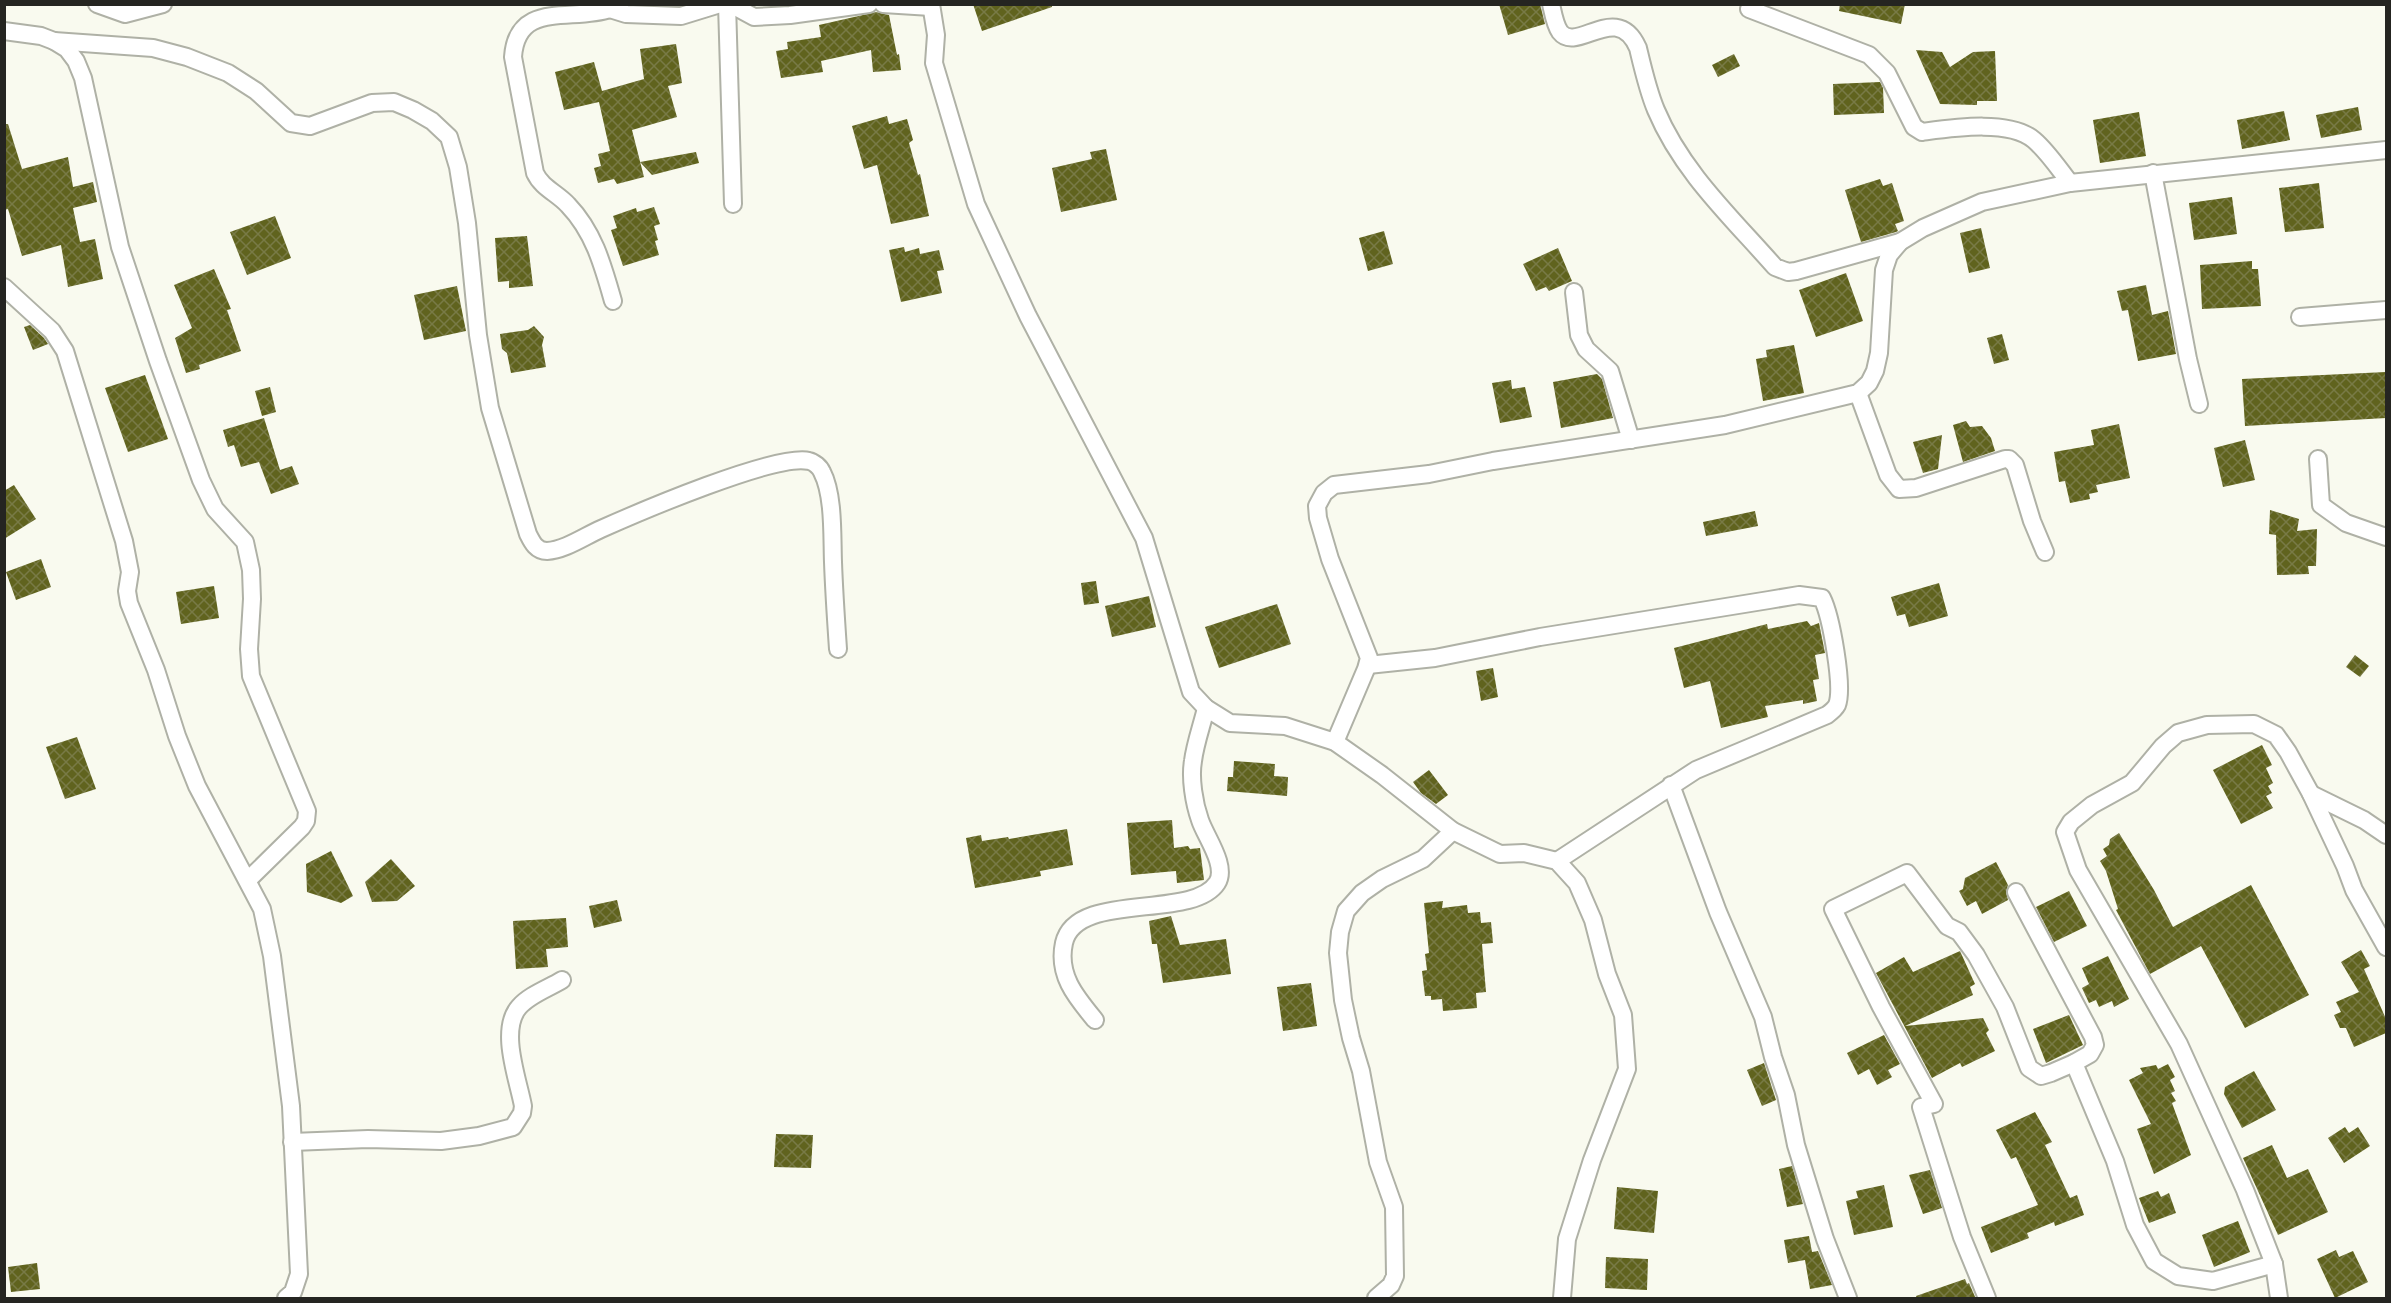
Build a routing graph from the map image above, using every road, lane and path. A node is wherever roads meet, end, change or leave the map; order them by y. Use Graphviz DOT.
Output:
graph roads {
  1 [pos="97,4"];
  2 [pos="164,4"];
  3 [pos="720,4"];
  4 [pos="729,4"];
  5 [pos="869,4"];
  6 [pos="883,4"];
  7 [pos="1551,4"];
  8 [pos="929,5"];
  9 [pos="609,7"];
  10 [pos="1749,9"];
  11 [pos="4,31"];
  12 [pos="54,41"];
  13 [pos="2386,150"];
  14 [pos="2153,173"];
  15 [pos="2070,183"];
  16 [pos="733,204"];
  17 [pos="1900,242"];
  18 [pos="4,287"];
  19 [pos="1574,292"];
  20 [pos="613,301"];
  21 [pos="2386,310"];
  22 [pos="2300,317"];
  23 [pos="1858,393"];
  24 [pos="2199,404"];
  25 [pos="1631,440"];
  26 [pos="2318,459"];
  27 [pos="2386,537"];
  28 [pos="2045,552"];
  29 [pos="838,649"];
  30 [pos="1368,665"];
  31 [pos="1206,708"];
  32 [pos="1335,741"];
  33 [pos="1671,785"];
  34 [pos="2311,794"];
  35 [pos="1453,831"];
  36 [pos="2386,835"];
  37 [pos="1557,861"];
  38 [pos="248,880"];
  39 [pos="2016,892"];
  40 [pos="2386,947"];
  41 [pos="562,980"];
  42 [pos="1095,1020"];
  43 [pos="2074,1063"];
  44 [pos="292,1142"];
  45 [pos="2274,1264"];
  46 [pos="286,1299"];
  47 [pos="1376,1299"];
  48 [pos="1562,1299"];
  49 [pos="1848,1299"];
  50 [pos="1987,1299"];
  51 [pos="2279,1299"];
  1 -- 2 [label="street"];
  3 -- 9 [label="street"];
  4 -- 5 [label="street"];
  4 -- 16 [label="street"];
  6 -- 8 [label="street"];
  7 -- 17 [label="street"];
  8 -- 31 [label="street"];
  9 -- 20 [label="street"];
  10 -- 15 [label="street"];
  11 -- 12 [label="street"];
  12 -- 29 [label="street"];
  12 -- 38 [label="street"];
  13 -- 14 [label="street"];
  14 -- 15 [label="street"];
  14 -- 24 [label="street"];
  15 -- 17 [label="street"];
  17 -- 23 [label="street"];
  18 -- 38 [label="street"];
  19 -- 25 [label="street"];
  21 -- 22 [label="street"];
  23 -- 25 [label="street"];
  23 -- 28 [label="street"];
  25 -- 30 [label="street"];
  26 -- 27 [label="street"];
  30 -- 32 [label="street"];
  30 -- 33 [label="street"];
  31 -- 32 [label="street"];
  31 -- 42 [label="street"];
  32 -- 35 [label="street"];
  33 -- 37 [label="street"];
  33 -- 49 [label="street"];
  34 -- 36 [label="street"];
  34 -- 40 [label="street"];
  34 -- 45 [label="street"];
  35 -- 37 [label="street"];
  35 -- 47 [label="street"];
  37 -- 48 [label="street"];
  38 -- 44 [label="street"];
  39 -- 43 [label="street"];
  41 -- 44 [label="street"];
  43 -- 45 [label="street"];
  43 -- 50 [label="street"];
  44 -- 46 [label="street"];
  45 -- 51 [label="street"];
}
